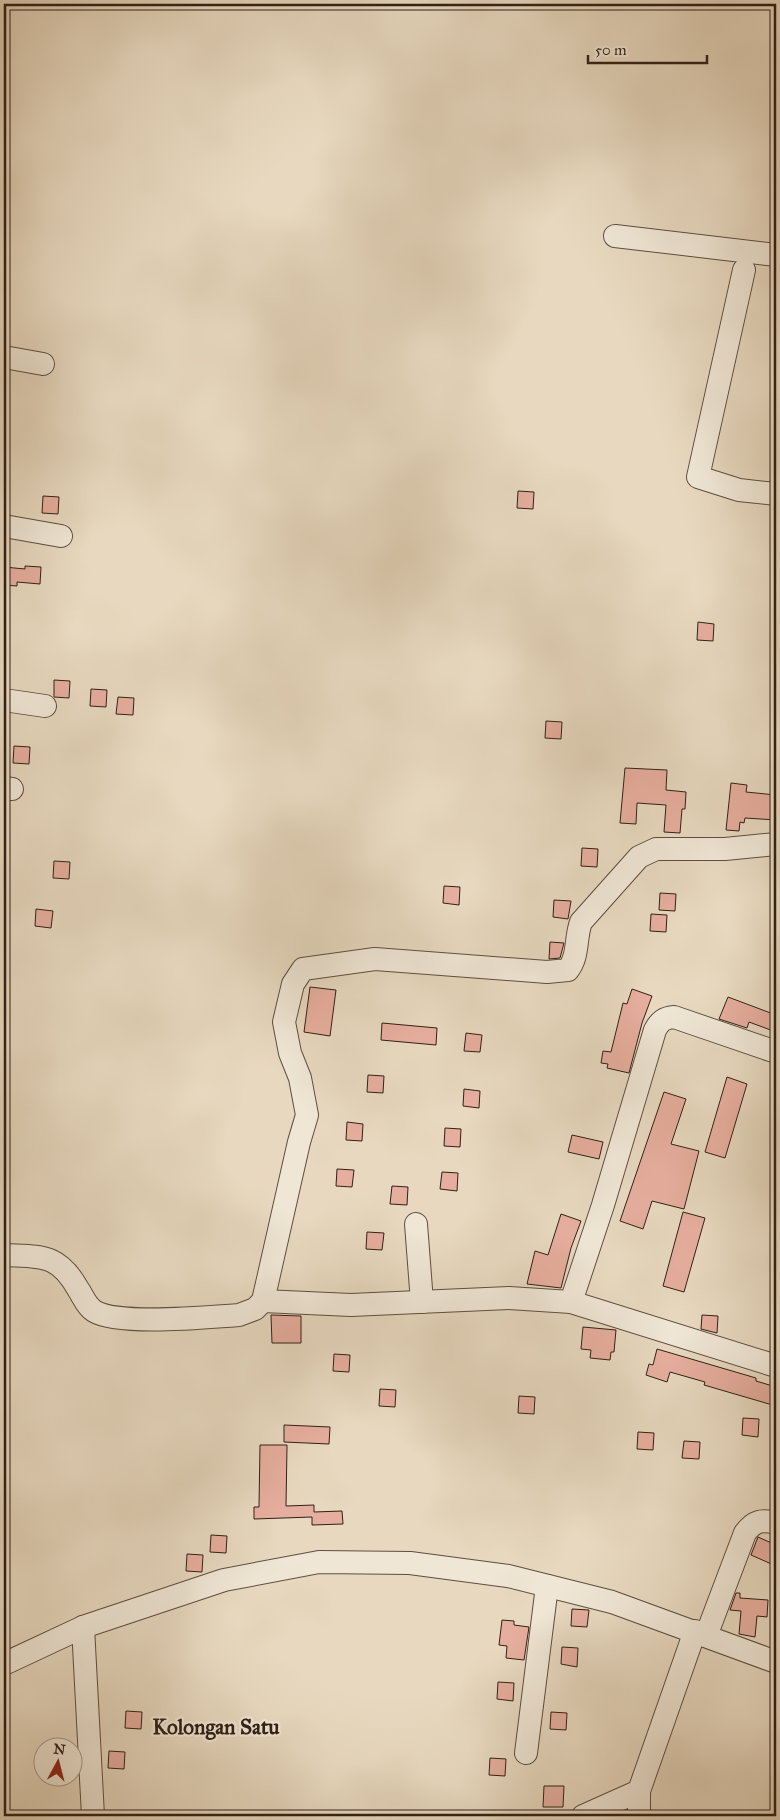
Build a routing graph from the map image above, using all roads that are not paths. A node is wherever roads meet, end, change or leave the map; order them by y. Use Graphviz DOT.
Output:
graph roads {
  1 [pos="616,236"];
  2 [pos="776,255"];
  3 [pos="744,270"];
  4 [pos="4,357"];
  5 [pos="43,364"];
  6 [pos="776,494"];
  7 [pos="4,526"];
  8 [pos="61,536"];
  9 [pos="4,700"];
  10 [pos="44,706"];
  11 [pos="776,844"];
  12 [pos="776,1052"];
  13 [pos="416,1224"];
  14 [pos="4,1254"];
  15 [pos="263,1301"];
  16 [pos="422,1302"];
  17 [pos="571,1302"];
  18 [pos="776,1366"];
  19 [pos="776,1523"];
  20 [pos="547,1586"];
  21 [pos="83,1627"];
  22 [pos="701,1634"];
  23 [pos="776,1662"];
  24 [pos="4,1664"];
  25 [pos="526,1753"];
  26 [pos="639,1791"];
  27 [pos="93,1816"];
  28 [pos="583,1816"];
  29 [pos="639,1816"];
  1 -- 2 [label="street"];
  3 -- 6 [label="street"];
  4 -- 5 [label="street"];
  7 -- 8 [label="street"];
  9 -- 10 [label="street"];
  11 -- 15 [label="street"];
  12 -- 17 [label="street"];
  13 -- 16 [label="street"];
  14 -- 15 [label="street"];
  15 -- 16 [label="street"];
  16 -- 17 [label="street"];
  17 -- 18 [label="street"];
  19 -- 22 [label="street"];
  20 -- 21 [label="street"];
  20 -- 22 [label="street"];
  20 -- 25 [label="street"];
  21 -- 24 [label="street"];
  21 -- 27 [label="street"];
  22 -- 23 [label="street"];
  22 -- 26 [label="street"];
  26 -- 28 [label="street"];
  26 -- 29 [label="street"];
}
